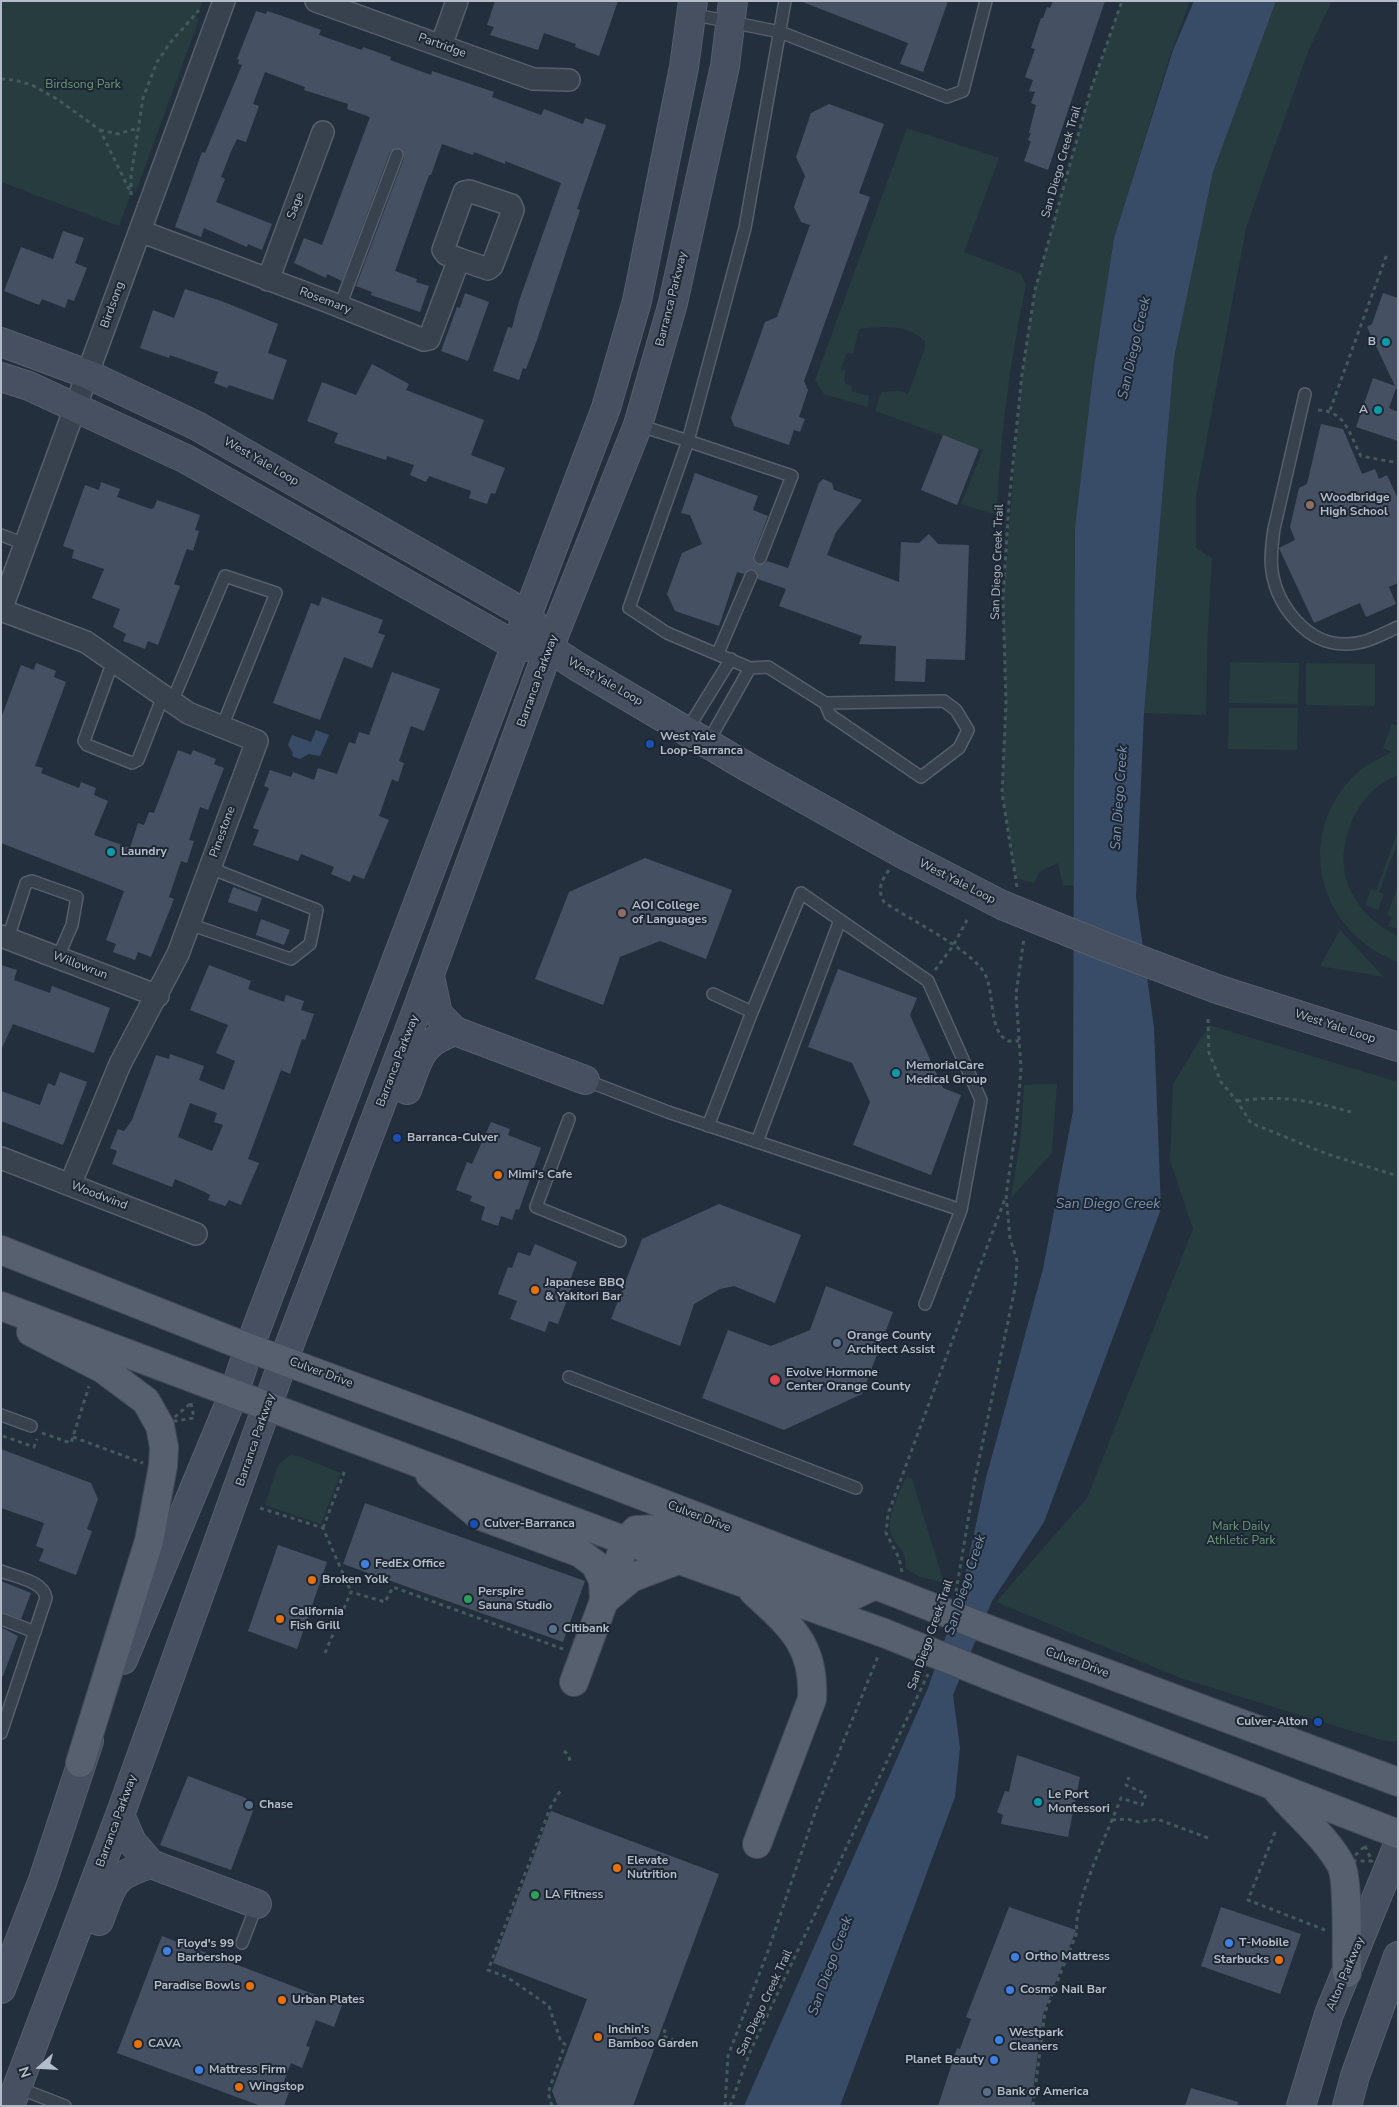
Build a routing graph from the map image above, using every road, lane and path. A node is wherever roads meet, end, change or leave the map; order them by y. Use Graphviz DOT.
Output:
graph roads {
  1 [pos="224,1"];
  2 [pos="316,1"];
  3 [pos="457,1"];
  4 [pos="784,1"];
  5 [pos="986,1"];
  6 [pos="1122,1"];
  7 [pos="202,8"];
  8 [pos="692,8"];
  9 [pos="732,11"];
  10 [pos="780,32"];
  11 [pos="442,46"];
  12 [pos="1,79"];
  13 [pos="569,80"];
  14 [pos="138,128"];
  15 [pos="100,130"];
  16 [pos="323,132"];
  17 [pos="397,155"];
  18 [pos="131,193"];
  19 [pos="131,198"];
  20 [pos="140,231"];
  21 [pos="1387,254"];
  22 [pos="459,259"];
  23 [pos="268,280"];
  24 [pos="340,306"];
  25 [pos="1,342"];
  26 [pos="87,374"];
  27 [pos="1,377"];
  28 [pos="1305,394"];
  29 [pos="76,407"];
  30 [pos="1318,410"];
  31 [pos="1330,410"];
  32 [pos="638,424"];
  33 [pos="688,441"];
  34 [pos="1398,462"];
  35 [pos="1,535"];
  36 [pos="25,544"];
  37 [pos="760,558"];
  38 [pos="751,576"];
  39 [pos="1,610"];
  40 [pos="528,615"];
  41 [pos="1398,627"];
  42 [pos="516,646"];
  43 [pos="549,648"];
  44 [pos="718,653"];
  45 [pos="731,659"];
  46 [pos="113,661"];
  47 [pos="750,668"];
  48 [pos="168,699"];
  49 [pos="824,703"];
  50 [pos="222,727"];
  51 [pos="697,736"];
  52 [pos="901,853"];
  53 [pos="210,868"];
  54 [pos="1010,901"];
  55 [pos="840,920"];
  56 [pos="967,920"];
  57 [pos="189,924"];
  58 [pos="1023,934"];
  59 [pos="4,937"];
  60 [pos="953,946"];
  61 [pos="58,957"];
  62 [pos="939,964"];
  63 [pos="430,974"];
  64 [pos="713,994"];
  65 [pos="158,996"];
  66 [pos="752,1012"];
  67 [pos="1208,1019"];
  68 [pos="455,1031"];
  69 [pos="1019,1041"];
  70 [pos="1398,1047"];
  71 [pos="585,1080"];
  72 [pos="1238,1101"];
  73 [pos="1351,1112"];
  74 [pos="569,1120"];
  75 [pos="708,1126"];
  76 [pos="757,1142"];
  77 [pos="1,1158"];
  78 [pos="1398,1176"];
  79 [pos="70,1185"];
  80 [pos="1006,1195"];
  81 [pos="342,1207"];
  82 [pos="961,1210"];
  83 [pos="196,1234"];
  84 [pos="620,1241"];
  85 [pos="1,1250"];
  86 [pos="925,1304"];
  87 [pos="1,1306"];
  88 [pos="1,1316"];
  89 [pos="249,1348"];
  90 [pos="284,1360"];
  91 [pos="569,1377"];
  92 [pos="90,1386"];
  93 [pos="234,1393"];
  94 [pos="191,1403"];
  95 [pos="268,1406"];
  96 [pos="1,1416"];
  97 [pos="194,1418"];
  98 [pos="31,1426"];
  99 [pos="3,1436"];
  100 [pos="73,1437"];
  101 [pos="414,1461"];
  102 [pos="146,1465"];
  103 [pos="345,1470"];
  104 [pos="856,1488"];
  105 [pos="260,1508"];
  106 [pos="323,1528"];
  107 [pos="626,1541"];
  108 [pos="678,1560"];
  109 [pos="1,1571"];
  110 [pos="744,1583"];
  111 [pos="875,1585"];
  112 [pos="351,1592"];
  113 [pos="901,1595"];
  114 [pos="953,1600"];
  115 [pos="604,1601"];
  116 [pos="1,1618"];
  117 [pos="35,1632"];
  118 [pos="884,1633"];
  119 [pos="563,1649"];
  120 [pos="325,1653"];
  121 [pos="929,1670"];
  122 [pos="574,1682"];
  123 [pos="1,1733"];
  124 [pos="564,1751"];
  125 [pos="80,1763"];
  126 [pos="570,1764"];
  127 [pos="1129,1777"];
  128 [pos="1398,1782"];
  129 [pos="562,1788"];
  130 [pos="1276,1788"];
  131 [pos="120,1815"];
  132 [pos="1112,1820"];
  133 [pos="1275,1832"];
  134 [pos="1398,1834"];
  135 [pos="1211,1839"];
  136 [pos="756,1844"];
  137 [pos="1398,1845"];
  138 [pos="151,1864"];
  139 [pos="257,1904"];
  140 [pos="1326,1931"];
  141 [pos="242,1943"];
  142 [pos="1398,1956"];
  143 [pos="1347,1974"];
  144 [pos="1,1989"];
  145 [pos="49,1999"];
  146 [pos="648,2025"];
  147 [pos="686,2045"];
  148 [pos="13,2097"];
  149 [pos="65,2106"];
  150 [pos="552,2106"];
  151 [pos="725,2106"];
  152 [pos="730,2106"];
  153 [pos="1033,2106"];
  154 [pos="1301,2106"];
  155 [pos="1347,2106"];
  1 -- 20 [label="street, Birdsong"];
  2 -- 11 [label="street, Partridge"];
  3 -- 11 [label="street"];
  4 -- 10 [label="lane"];
  5 -- 10 [label="lane"];
  6 -- 54 [label="path, San Diego Creek Trail"];
  7 -- 14 [label="path"];
  8 -- 9 [label="lane"];
  8 -- 40 [label="main road"];
  9 -- 10 [label="lane"];
  9 -- 32 [label="main road, Barranca Parkway"];
  10 -- 33 [label="lane"];
  11 -- 13 [label="street, Partridge"];
  12 -- 15 [label="path"];
  14 -- 15 [label="path"];
  14 -- 18 [label="path"];
  15 -- 18 [label="path"];
  16 -- 23 [label="street, Sage"];
  17 -- 24 [label="lane"];
  18 -- 19 [label="path"];
  20 -- 23 [label="street, Rosemary"];
  20 -- 26 [label="street, Birdsong"];
  21 -- 31 [label="path"];
  22 -- 24 [label="street, Rosemary"];
  23 -- 24 [label="street, Rosemary"];
  25 -- 26 [label="main road, West Yale Loop"];
  26 -- 29 [label="street, Birdsong"];
  26 -- 40 [label="main road, West Yale Loop"];
  27 -- 29 [label="main road, West Yale Loop"];
  28 -- 41 [label="lane"];
  29 -- 36 [label="street, Birdsong"];
  29 -- 42 [label="main road, West Yale Loop"];
  30 -- 31 [label="path"];
  31 -- 34 [label="path"];
  32 -- 33 [label="lane"];
  32 -- 43 [label="main road, Barranca Parkway"];
  33 -- 37 [label="lane"];
  33 -- 44 [label="lane"];
  35 -- 36 [label="lane"];
  36 -- 39 [label="street, Birdsong"];
  38 -- 44 [label="lane"];
  39 -- 46 [label="street, Pinestone"];
  40 -- 42 [label="main road"];
  40 -- 43 [label="main road, West Yale Loop"];
  42 -- 43 [label="main road, West Yale Loop"];
  42 -- 89 [label="main road"];
  43 -- 51 [label="main road, West Yale Loop"];
  43 -- 63 [label="main road, Barranca Parkway"];
  44 -- 45 [label="lane"];
  45 -- 47 [label="lane"];
  45 -- 51 [label="lane"];
  46 -- 48 [label="street, Pinestone"];
  46 -- 48 [label="lane"];
  47 -- 49 [label="lane"];
  47 -- 51 [label="lane"];
  48 -- 50 [label="street, Pinestone"];
  48 -- 50 [label="lane"];
  49 -- 49 [label="lane"];
  50 -- 53 [label="street, Pinestone"];
  51 -- 52 [label="main road, West Yale Loop"];
  52 -- 54 [label="main road, West Yale Loop"];
  52 -- 60 [label="path"];
  53 -- 57 [label="street, Pinestone"];
  53 -- 57 [label="lane"];
  54 -- 70 [label="main road, West Yale Loop, bridge"];
  55 -- 66 [label="lane"];
  55 -- 76 [label="lane"];
  55 -- 82 [label="lane"];
  56 -- 60 [label="path"];
  57 -- 65 [label="street, Pinestone"];
  58 -- 69 [label="path, San Diego Creek Trail"];
  59 -- 61 [label="street, Willowrun"];
  59 -- 61 [label="lane"];
  60 -- 62 [label="path"];
  60 -- 69 [label="path"];
  61 -- 65 [label="street, Willowrun"];
  63 -- 68 [label="main road"];
  63 -- 81 [label="main road, Barranca Parkway"];
  64 -- 66 [label="lane"];
  65 -- 79 [label="street, Pinestone"];
  66 -- 75 [label="lane"];
  67 -- 72 [label="path"];
  68 -- 71 [label="main road"];
  68 -- 81 [label="main road"];
  69 -- 80 [label="path, San Diego Creek Trail"];
  71 -- 75 [label="lane"];
  72 -- 73 [label="path"];
  72 -- 78 [label="path"];
  74 -- 84 [label="lane"];
  75 -- 76 [label="lane"];
  76 -- 82 [label="lane"];
  77 -- 79 [label="street, Woodwind"];
  79 -- 83 [label="street, Woodwind"];
  80 -- 113 [label="path, San Diego Creek Trail"];
  80 -- 114 [label="path, San Diego Creek Trail"];
  81 -- 90 [label="main road, Barranca Parkway"];
  82 -- 86 [label="lane"];
  85 -- 89 [label="main road, Culver Drive"];
  87 -- 93 [label="main road"];
  88 -- 125 [label="main road"];
  89 -- 90 [label="main road, Culver Drive"];
  89 -- 93 [label="main road"];
  90 -- 95 [label="main road, Barranca Parkway"];
  90 -- 111 [label="main road, Culver Drive"];
  91 -- 104 [label="lane"];
  92 -- 100 [label="path"];
  93 -- 95 [label="main road"];
  93 -- 125 [label="main road"];
  94 -- 97 [label="path"];
  95 -- 101 [label="main road"];
  95 -- 131 [label="main road, Barranca Parkway"];
  96 -- 98 [label="lane"];
  99 -- 100 [label="path"];
  100 -- 102 [label="path"];
  101 -- 107 [label="main road"];
  101 -- 115 [label="main road"];
  103 -- 106 [label="path"];
  105 -- 106 [label="path"];
  106 -- 112 [label="path"];
  107 -- 108 [label="main road"];
  107 -- 111 [label="main road"];
  107 -- 115 [label="main road"];
  108 -- 110 [label="main road"];
  108 -- 115 [label="main road"];
  109 -- 117 [label="lane"];
  110 -- 118 [label="main road"];
  110 -- 136 [label="main road"];
  111 -- 113 [label="main road, Culver Drive"];
  112 -- 119 [label="path"];
  112 -- 120 [label="path"];
  113 -- 128 [label="main road, Culver Drive, bridge"];
  115 -- 122 [label="main road"];
  116 -- 117 [label="lane"];
  117 -- 123 [label="lane"];
  118 -- 130 [label="main road, bridge"];
  118 -- 151 [label="path, San Diego Creek Trail"];
  121 -- 152 [label="path, San Diego Creek Trail"];
  124 -- 126 [label="path"];
  125 -- 144 [label="main road"];
  127 -- 132 [label="path"];
  129 -- 150 [label="path"];
  130 -- 134 [label="main road"];
  130 -- 143 [label="main road"];
  131 -- 138 [label="main road"];
  131 -- 145 [label="main road, Barranca Parkway"];
  132 -- 135 [label="path"];
  132 -- 153 [label="path"];
  133 -- 140 [label="path"];
  137 -- 143 [label="main road, Alton Parkway"];
  138 -- 139 [label="main road"];
  138 -- 145 [label="main road"];
  139 -- 141 [label="lane"];
  142 -- 155 [label="main road"];
  143 -- 154 [label="main road, Alton Parkway"];
  145 -- 148 [label="main road, Barranca Parkway"];
  146 -- 147 [label="path"];
  148 -- 149 [label="lane"];
}
